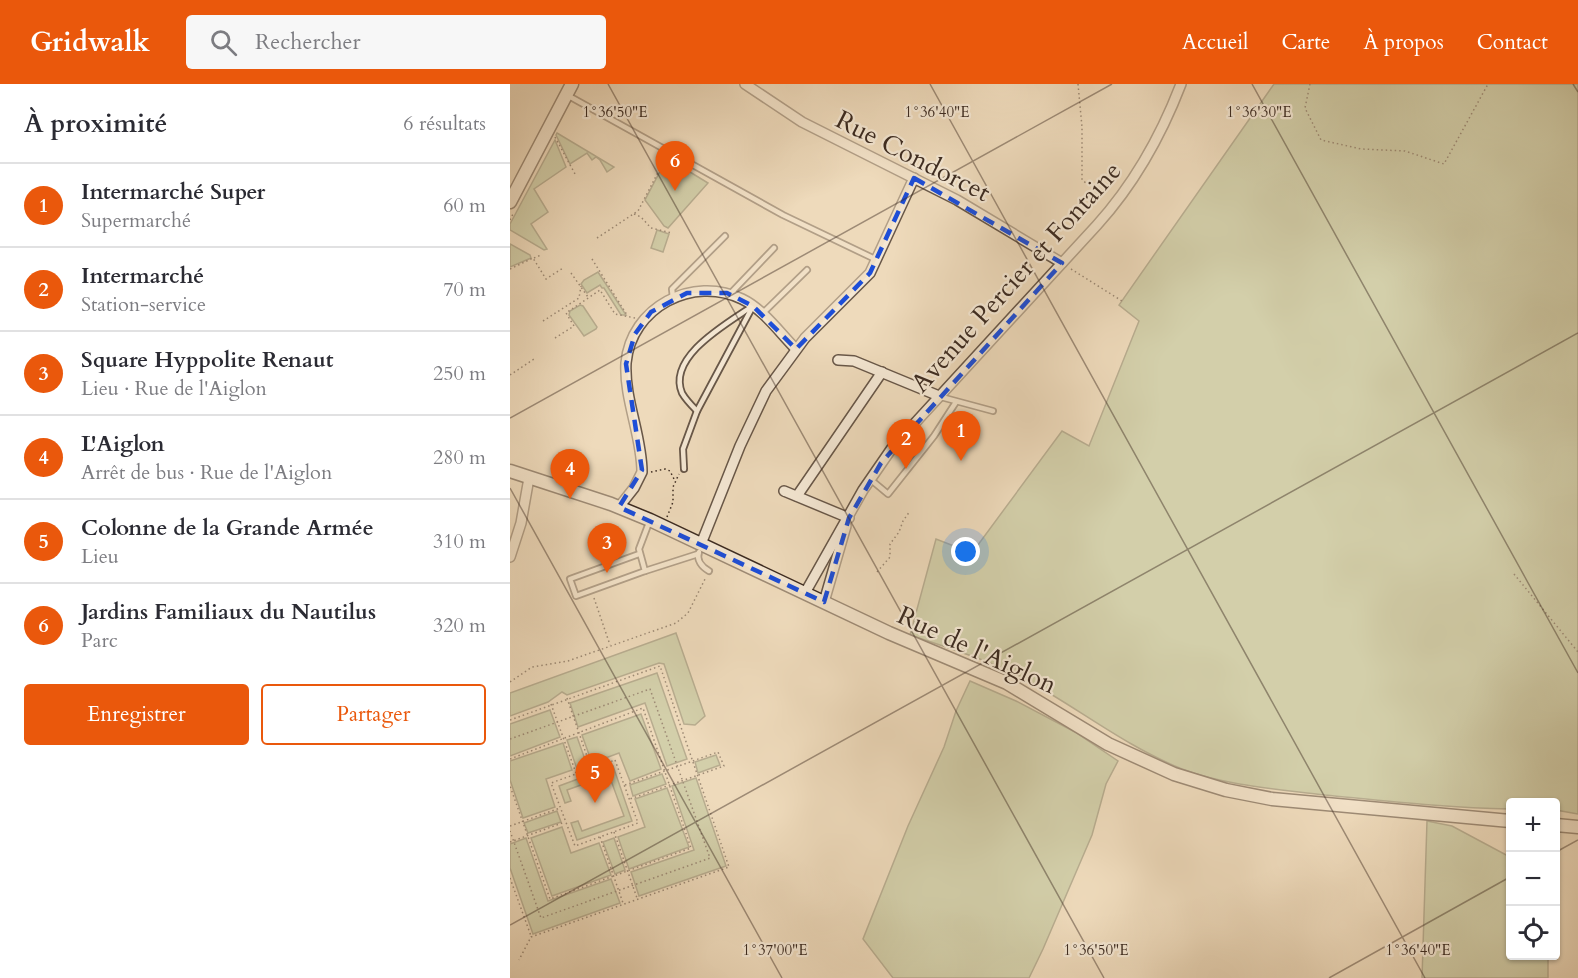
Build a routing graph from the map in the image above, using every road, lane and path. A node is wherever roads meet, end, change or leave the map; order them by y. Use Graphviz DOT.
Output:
graph roads {
  1 [pos="745,84"];
  2 [pos="1078,84"];
  3 [pos="1182,84"];
  4 [pos="1310,84"];
  5 [pos="1488,84"];
  6 [pos="569,89"];
  7 [pos="555,136"];
  8 [pos="669,150"];
  9 [pos="575,174"];
  10 [pos="914,178"];
  11 [pos="1090,186"];
  12 [pos="513,206"];
  13 [pos="634,214"];
  14 [pos="510,219"];
  15 [pos="672,233"];
  16 [pos="725,236"];
  17 [pos="597,238"];
  18 [pos="774,248"];
  19 [pos="541,255"];
  20 [pos="533,258"];
  21 [pos="592,259"];
  22 [pos="877,260"];
  23 [pos="1062,263"];
  24 [pos="563,268"];
  25 [pos="510,269"];
  26 [pos="807,270"];
  27 [pos="572,273"];
  28 [pos="581,286"];
  29 [pos="730,294"];
  30 [pos="589,298"];
  31 [pos="673,298"];
  32 [pos="1122,301"];
  33 [pos="753,306"];
  34 [pos="762,315"];
  35 [pos="627,316"];
  36 [pos="645,320"];
  37 [pos="543,321"];
  38 [pos="555,338"];
  39 [pos="796,349"];
  40 [pos="534,359"];
  41 [pos="838,360"];
  42 [pos="882,372"];
  43 [pos="510,375"];
  44 [pos="939,396"];
  45 [pos="956,402"];
  46 [pos="697,411"];
  47 [pos="993,411"];
  48 [pos="684,469"];
  49 [pos="510,471"];
  50 [pos="642,472"];
  51 [pos="529,478"];
  52 [pos="870,479"];
  53 [pos="675,481"];
  54 [pos="784,491"];
  55 [pos="797,496"];
  56 [pos="619,507"];
  57 [pos="910,511"];
  58 [pos="849,518"];
  59 [pos="650,520"];
  60 [pos="663,526"];
  61 [pos="701,548"];
  62 [pos="639,554"];
  63 [pos="510,557"];
  64 [pos="645,571"];
  65 [pos="709,572"];
  66 [pos="877,572"];
  67 [pos="1514,574"];
  68 [pos="591,591"];
  69 [pos="805,593"];
  70 [pos="824,602"];
  71 [pos="610,646"];
  72 [pos="1578,652"];
  73 [pos="510,681"];
  74 [pos="567,699"];
  75 [pos="551,704"];
  76 [pos="573,717"];
  77 [pos="510,720"];
  78 [pos="558,722"];
  79 [pos="579,733"];
  80 [pos="510,739"];
  81 [pos="563,739"];
  82 [pos="510,759"];
  83 [pos="692,761"];
  84 [pos="677,766"];
  85 [pos="591,768"];
  86 [pos="664,771"];
  87 [pos="576,774"];
  88 [pos="697,775"];
  89 [pos="682,781"];
  90 [pos="624,785"];
  91 [pos="669,785"];
  92 [pos="510,786"];
  93 [pos="629,799"];
  94 [pos="561,808"];
  95 [pos="523,821"];
  96 [pos="1506,821"];
  97 [pos="566,822"];
  98 [pos="510,826"];
  99 [pos="1560,826"];
  100 [pos="1578,828"];
  101 [pos="510,831"];
  102 [pos="614,832"];
  103 [pos="528,835"];
  104 [pos="600,837"];
  105 [pos="513,840"];
  106 [pos="510,842"];
  107 [pos="627,872"];
  108 [pos="614,876"];
  109 [pos="510,878"];
  110 [pos="633,886"];
  111 [pos="619,891"];
  112 [pos="638,899"];
  113 [pos="624,904"];
  114 [pos="531,937"];
  115 [pos="519,960"];
  1 -- 10 [label="street, Rue Condorcet"];
  2 -- 11 [label="path"];
  3 -- 23 [label="street, Avenue Percier et Fontaine"];
  4 -- 5 [label="path"];
  6 -- 8 [label="lane"];
  6 -- 12 [label="main road"];
  7 -- 9 [label="path"];
  8 -- 13 [label="path"];
  8 -- 22 [label="lane"];
  10 -- 22 [label="street"];
  10 -- 23 [label="street, Rue Condorcet"];
  12 -- 14 [label="path"];
  13 -- 15 [label="path"];
  13 -- 17 [label="path"];
  16 -- 31 [label="lane"];
  18 -- 29 [label="lane"];
  19 -- 20 [label="path"];
  20 -- 24 [label="path"];
  20 -- 25 [label="path"];
  21 -- 35 [label="path"];
  22 -- 39 [label="street"];
  23 -- 32 [label="path"];
  23 -- 44 [label="street, Avenue Percier et Fontaine"];
  26 -- 34 [label="lane"];
  27 -- 28 [label="path"];
  28 -- 30 [label="path"];
  28 -- 37 [label="path"];
  29 -- 31 [label="street"];
  29 -- 33 [label="street"];
  30 -- 35 [label="path"];
  30 -- 38 [label="path"];
  31 -- 36 [label="street"];
  33 -- 34 [label="street"];
  33 -- 46 [label="lane"];
  33 -- 46 [label="lane"];
  34 -- 39 [label="street"];
  35 -- 36 [label="path"];
  36 -- 50 [label="street"];
  39 -- 61 [label="street"];
  40 -- 43 [label="path"];
  41 -- 42 [label="street"];
  42 -- 44 [label="street"];
  42 -- 55 [label="street"];
  44 -- 45 [label="lane"];
  44 -- 52 [label="street, Avenue Percier et Fontaine"];
  45 -- 47 [label="lane"];
  45 -- 52 [label="lane"];
  46 -- 48 [label="lane"];
  48 -- 53 [label="path"];
  49 -- 51 [label="main road, Rue de l'Aiglon"];
  50 -- 53 [label="path"];
  50 -- 56 [label="street"];
  51 -- 56 [label="main road, Rue de l'Aiglon"];
  51 -- 63 [label="street"];
  52 -- 58 [label="street, Avenue Percier et Fontaine"];
  53 -- 60 [label="path"];
  54 -- 55 [label="street"];
  55 -- 58 [label="street"];
  56 -- 59 [label="main road, Rue de l'Aiglon"];
  57 -- 66 [label="path"];
  58 -- 69 [label="street, Avenue Percier et Fontaine"];
  58 -- 70 [label="street, Avenue Percier et Fontaine"];
  59 -- 60 [label="main road, Rue de l'Aiglon"];
  59 -- 62 [label="lane"];
  60 -- 61 [label="main road, Rue de l'Aiglon"];
  61 -- 64 [label="lane"];
  61 -- 65 [label="lane"];
  61 -- 69 [label="main road, Rue de l'Aiglon"];
  62 -- 64 [label="lane"];
  62 -- 68 [label="lane"];
  64 -- 68 [label="lane"];
  65 -- 71 [label="path"];
  67 -- 72 [label="path"];
  68 -- 71 [label="path"];
  69 -- 70 [label="main road, Rue de l'Aiglon"];
  70 -- 96 [label="main road, Rue de l'Aiglon"];
  71 -- 73 [label="path"];
  74 -- 75 [label="path"];
  74 -- 76 [label="path"];
  74 -- 83 [label="path"];
  75 -- 77 [label="path"];
  75 -- 78 [label="path"];
  76 -- 78 [label="path"];
  76 -- 79 [label="path"];
  76 -- 84 [label="path"];
  78 -- 80 [label="path"];
  78 -- 81 [label="path"];
  79 -- 81 [label="path"];
  79 -- 85 [label="path"];
  79 -- 86 [label="path"];
  81 -- 82 [label="path"];
  81 -- 87 [label="path"];
  83 -- 84 [label="path"];
  83 -- 88 [label="path"];
  83 -- 88 [label="path"];
  84 -- 86 [label="path"];
  84 -- 89 [label="path"];
  85 -- 87 [label="path"];
  85 -- 90 [label="path"];
  86 -- 90 [label="path"];
  86 -- 91 [label="path"];
  87 -- 94 [label="path"];
  88 -- 89 [label="path"];
  88 -- 112 [label="path"];
  89 -- 91 [label="path"];
  89 -- 110 [label="path"];
  90 -- 93 [label="path"];
  91 -- 93 [label="path"];
  91 -- 107 [label="path"];
  92 -- 95 [label="path"];
  93 -- 102 [label="path"];
  94 -- 95 [label="path"];
  94 -- 97 [label="path"];
  95 -- 98 [label="path"];
  95 -- 103 [label="path"];
  97 -- 103 [label="path"];
  97 -- 104 [label="path"];
  99 -- 100 [label="main road"];
  101 -- 105 [label="path"];
  102 -- 104 [label="path"];
  102 -- 107 [label="path"];
  103 -- 105 [label="path"];
  103 -- 108 [label="path"];
  104 -- 108 [label="path"];
  105 -- 106 [label="path"];
  105 -- 111 [label="path"];
  107 -- 108 [label="path"];
  107 -- 110 [label="path"];
  108 -- 111 [label="path"];
  109 -- 114 [label="path"];
  110 -- 111 [label="path"];
  110 -- 112 [label="path"];
  111 -- 113 [label="path"];
  112 -- 113 [label="path"];
  113 -- 114 [label="path"];
  114 -- 115 [label="path"];
}
